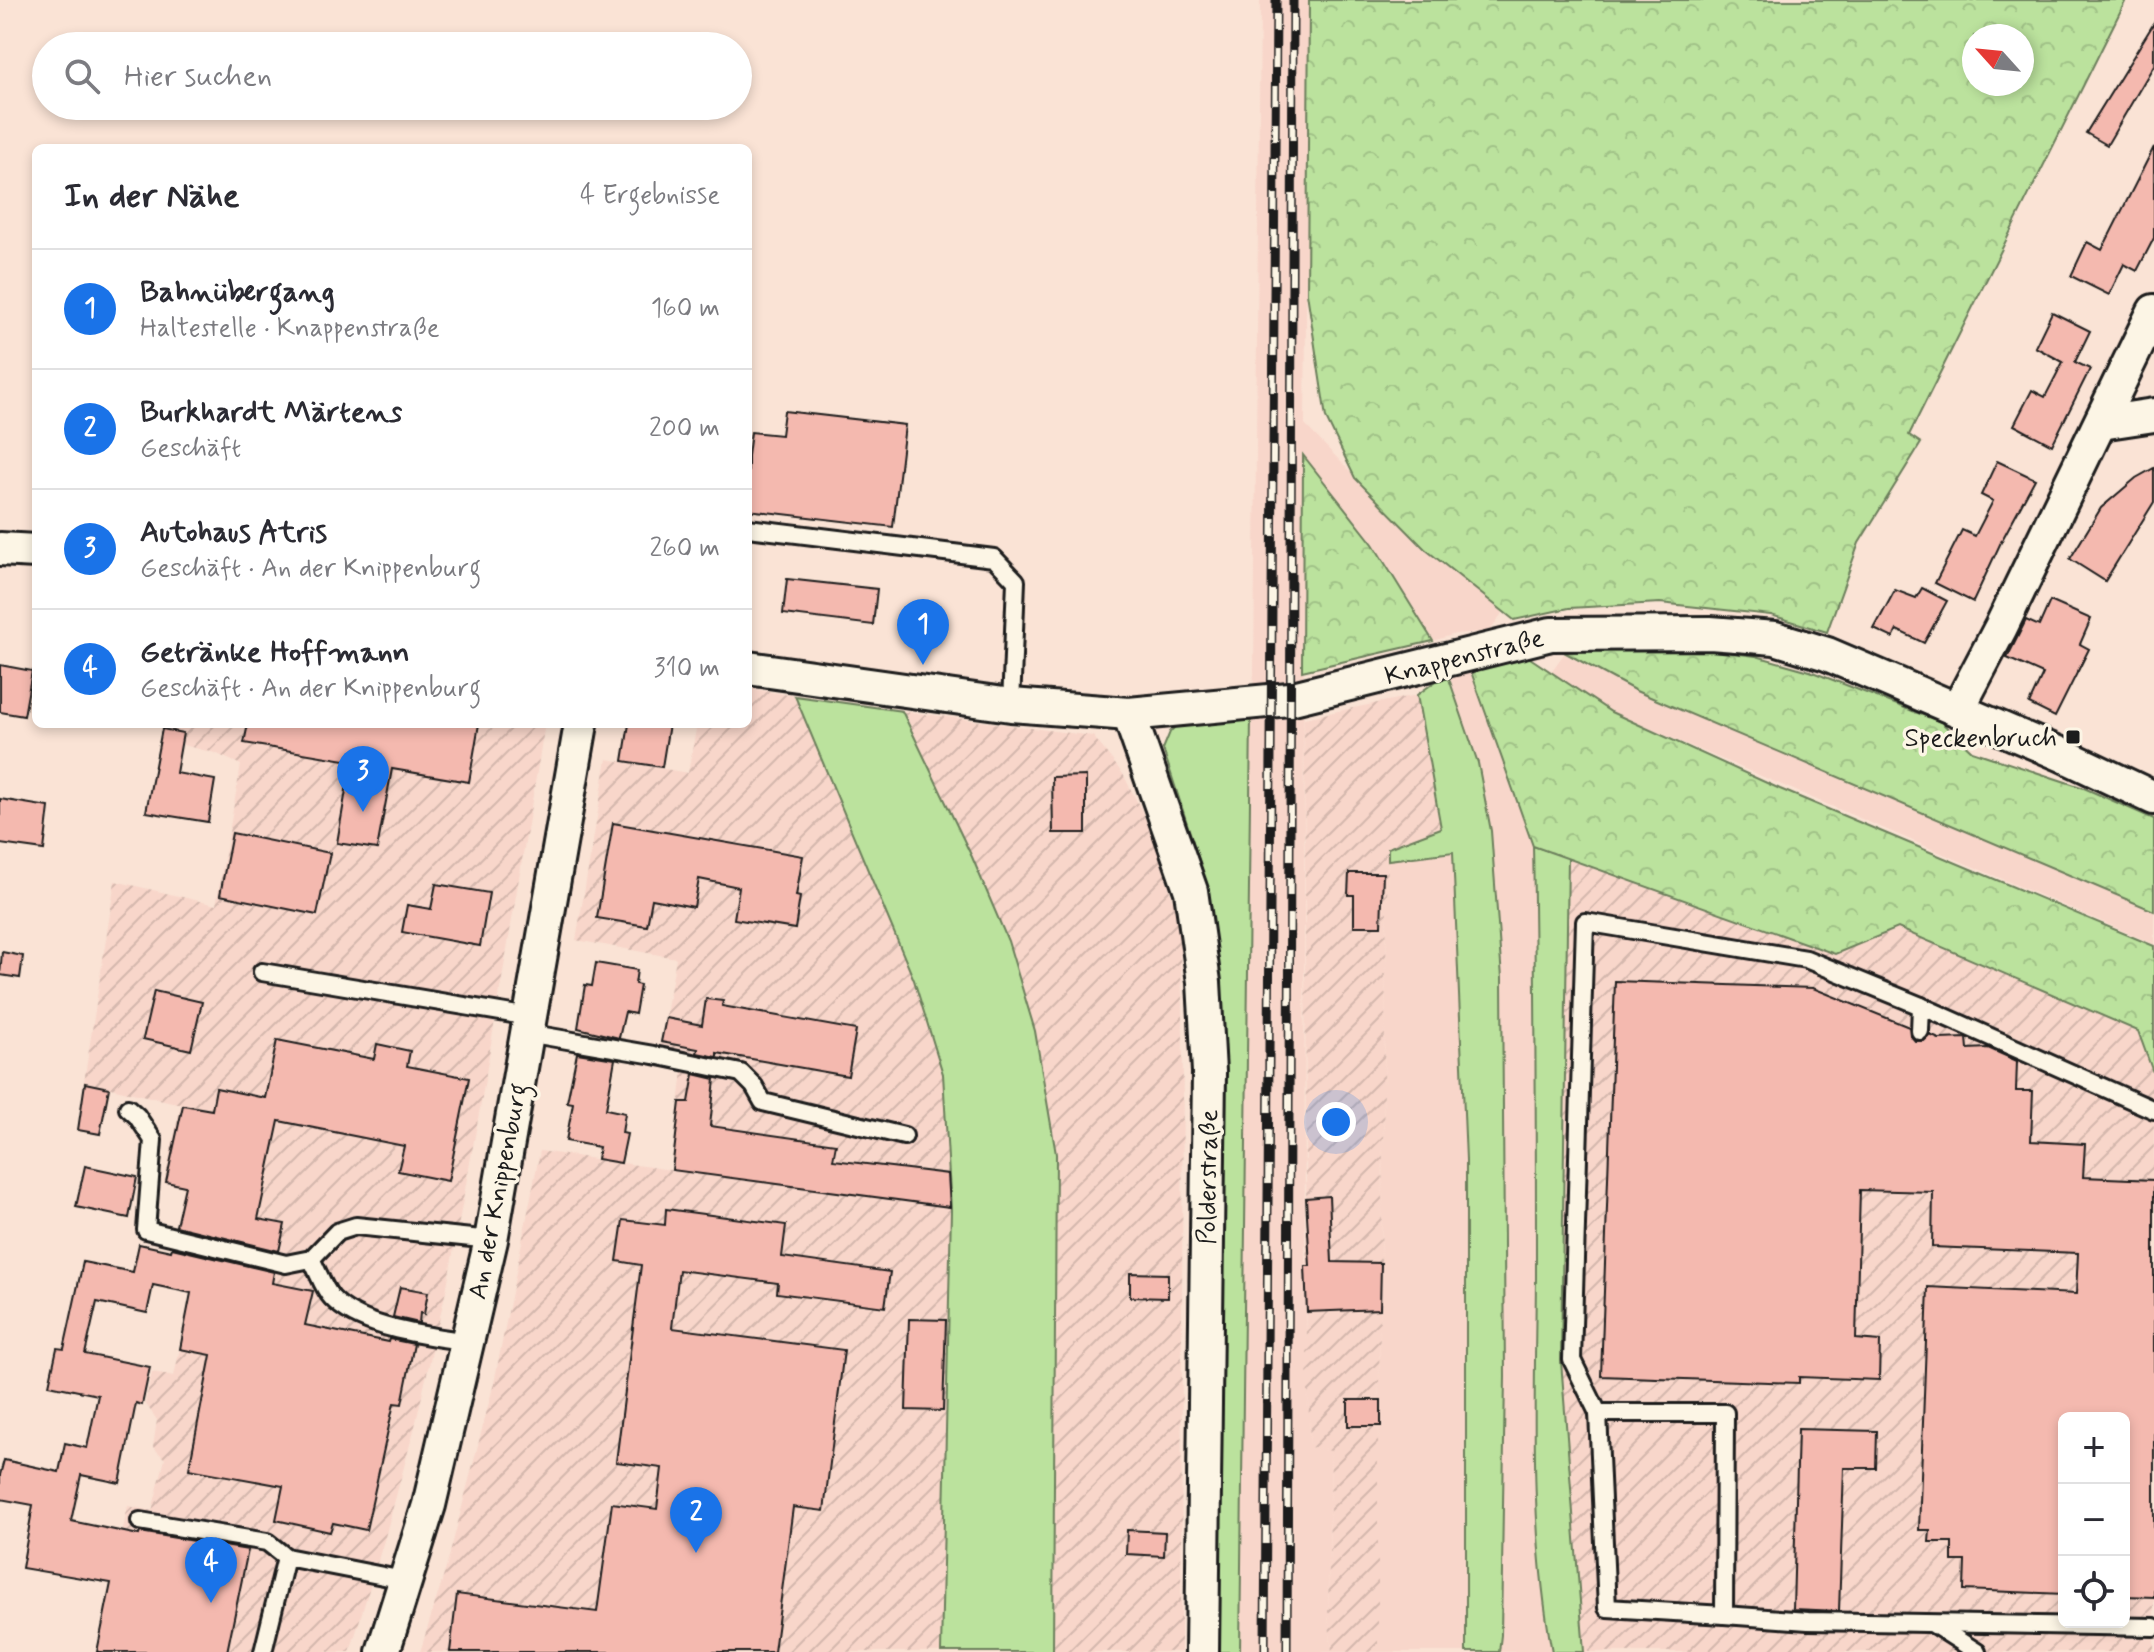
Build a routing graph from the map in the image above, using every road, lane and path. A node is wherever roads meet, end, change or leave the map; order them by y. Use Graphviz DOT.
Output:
graph roads {
  1 [pos="2154,311"];
  2 [pos="2154,415"];
  3 [pos="2101,423"];
  4 [pos="752,528"];
  5 [pos="0,549"];
  6 [pos="32,551"];
  7 [pos="752,669"];
  8 [pos="1011,705"];
  9 [pos="1958,709"];
  10 [pos="1129,714"];
  11 [pos="580,728"];
  12 [pos="2154,798"];
  13 [pos="262,972"];
  14 [pos="1921,1006"];
  15 [pos="528,1025"];
  16 [pos="1920,1031"];
  17 [pos="128,1108"];
  18 [pos="2154,1110"];
  19 [pos="904,1136"];
  20 [pos="491,1240"];
  21 [pos="311,1259"];
  22 [pos="467,1342"];
  23 [pos="1598,1413"];
  24 [pos="140,1521"];
  25 [pos="286,1557"];
  26 [pos="404,1580"];
  27 [pos="1724,1615"];
  28 [pos="1932,1623"];
  29 [pos="2154,1627"];
  30 [pos="263,1652"];
  31 [pos="383,1652"];
  32 [pos="1202,1652"];
  33 [pos="1977,1652"];
  1 -- 3 [label="street"];
  2 -- 3 [label="street"];
  3 -- 9 [label="street"];
  4 -- 8 [label="lane"];
  5 -- 6 [label="street"];
  7 -- 8 [label="street, Knappenstraße"];
  8 -- 10 [label="street, Knappenstraße"];
  9 -- 10 [label="street, Knappenstraße"];
  9 -- 12 [label="street, Knappenstraße"];
  10 -- 32 [label="street, Polderstraße"];
  11 -- 15 [label="street, An der Knippenburg"];
  13 -- 15 [label="lane"];
  14 -- 16 [label="lane"];
  14 -- 18 [label="lane"];
  14 -- 23 [label="lane"];
  15 -- 19 [label="lane"];
  15 -- 20 [label="street, An der Knippenburg"];
  17 -- 21 [label="lane"];
  20 -- 21 [label="lane"];
  20 -- 22 [label="street, An der Knippenburg"];
  21 -- 22 [label="lane"];
  22 -- 26 [label="street, An der Knippenburg"];
  23 -- 27 [label="lane"];
  23 -- 27 [label="lane"];
  24 -- 25 [label="lane"];
  25 -- 26 [label="lane"];
  25 -- 30 [label="lane"];
  26 -- 31 [label="street, An der Knippenburg"];
  27 -- 28 [label="lane"];
  28 -- 29 [label="lane"];
  28 -- 33 [label="lane"];
}
